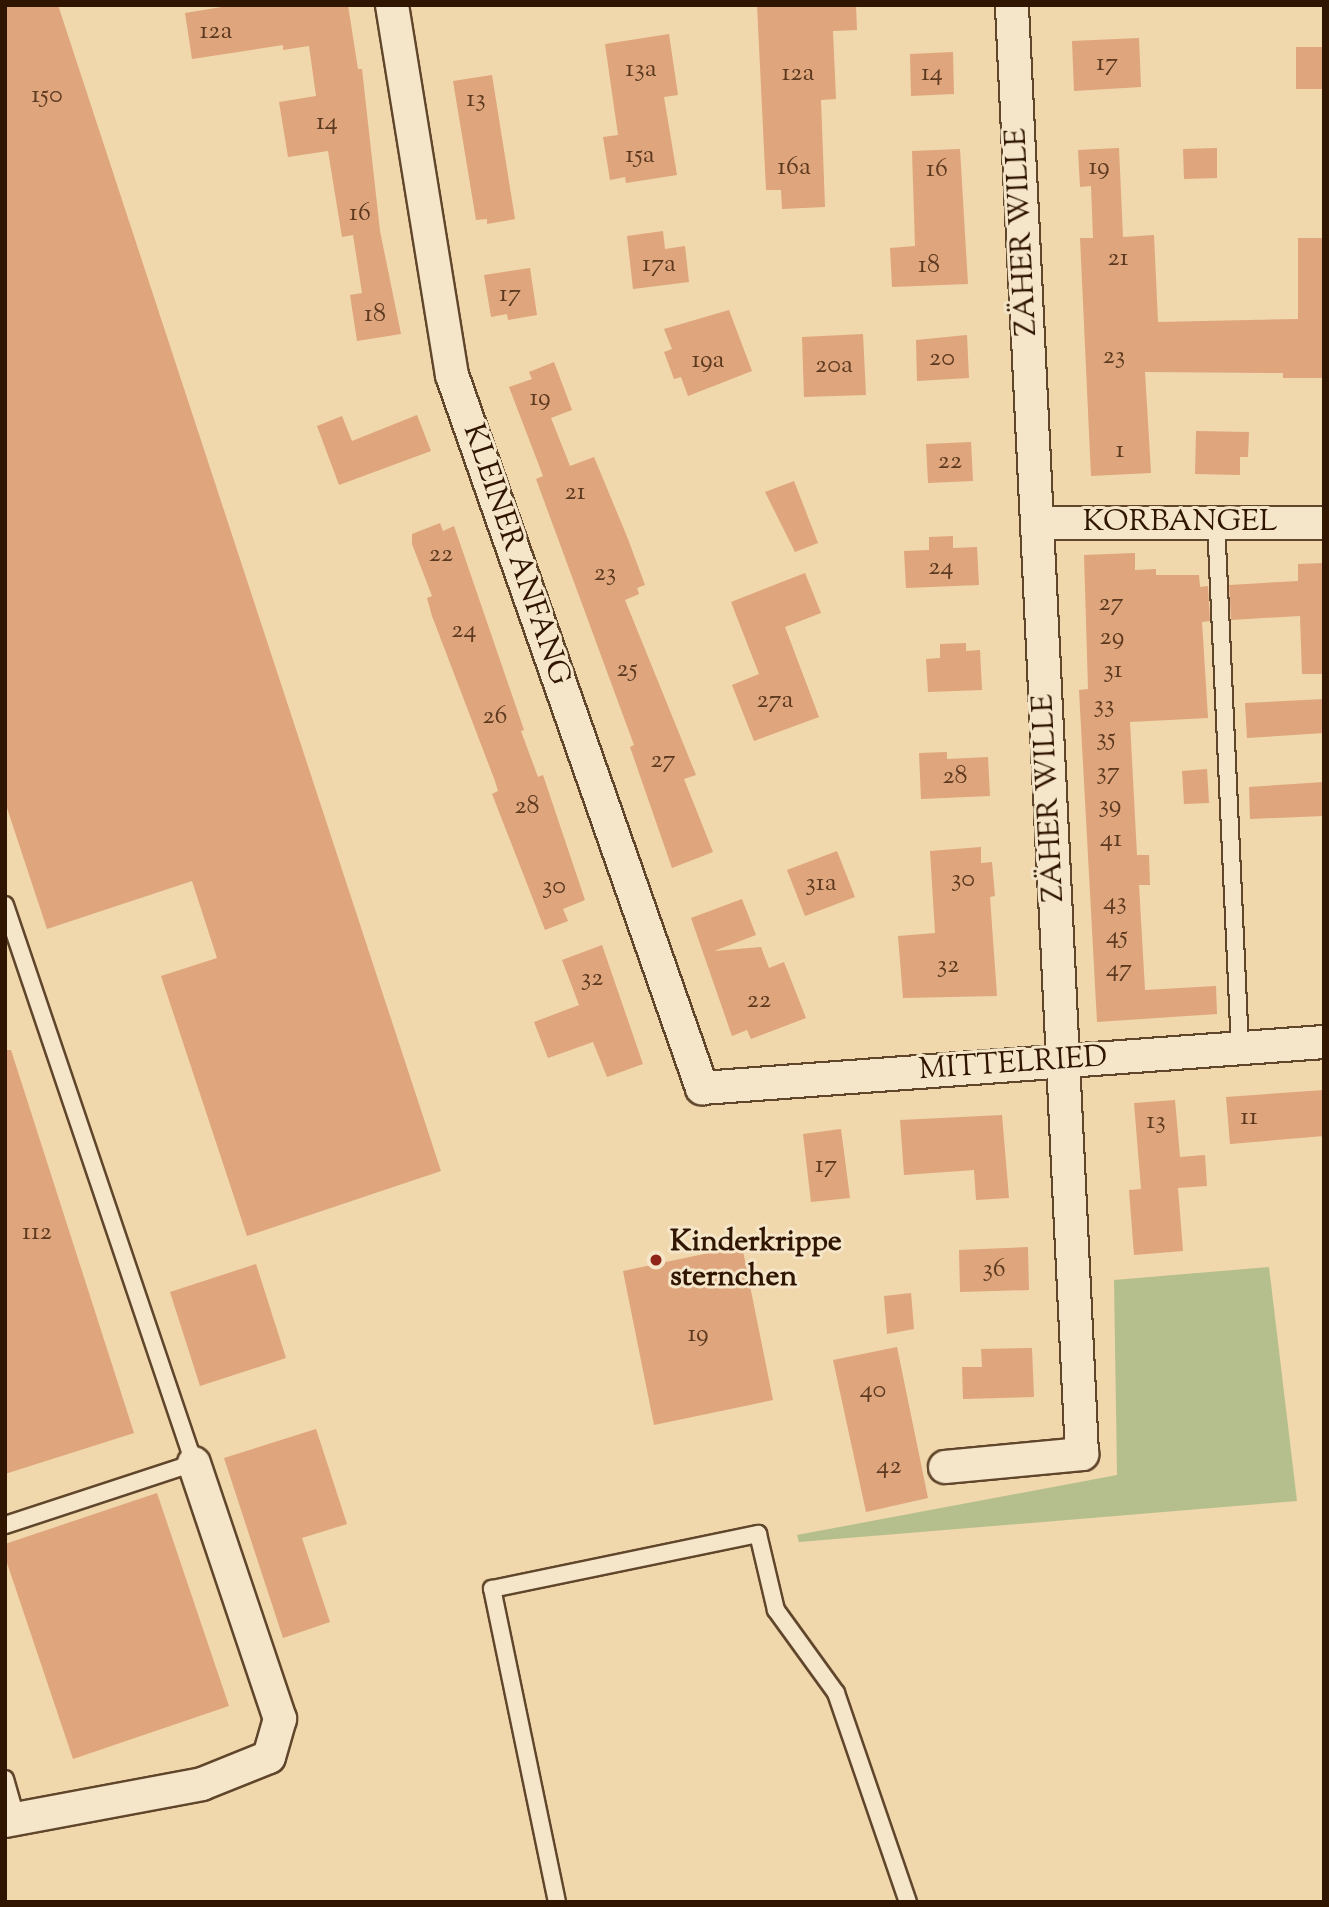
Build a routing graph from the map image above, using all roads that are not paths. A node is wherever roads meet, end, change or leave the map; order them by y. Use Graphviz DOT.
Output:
graph roads {
  1 [pos="393,5"];
  2 [pos="1012,5"];
  3 [pos="1216,522"];
  4 [pos="1037,523"];
  5 [pos="1324,523"];
  6 [pos="5,905"];
  7 [pos="1324,1042"];
  8 [pos="1240,1048"];
  9 [pos="1063,1061"];
  10 [pos="702,1088"];
  11 [pos="194,1463"];
  12 [pos="945,1467"];
  13 [pos="5,1525"];
  14 [pos="5,1779"];
  15 [pos="11,1819"];
  16 [pos="557,1902"];
  17 [pos="908,1902"];
  1 -- 10 [label="street, KLEINER ANFANG"];
  2 -- 4 [label="street, ZÄHER WILLE"];
  3 -- 4 [label="street, KORBANGEL"];
  3 -- 5 [label="street, KORBANGEL"];
  3 -- 8 [label="lane"];
  4 -- 9 [label="street, ZÄHER WILLE"];
  6 -- 11 [label="lane"];
  7 -- 8 [label="street, MITTELRIED"];
  8 -- 9 [label="street, MITTELRIED"];
  9 -- 10 [label="street, MITTELRIED"];
  9 -- 12 [label="street, ZÄHER WILLE"];
  11 -- 13 [label="lane"];
  11 -- 15 [label="street"];
  14 -- 15 [label="lane"];
  16 -- 17 [label="lane"];
}
